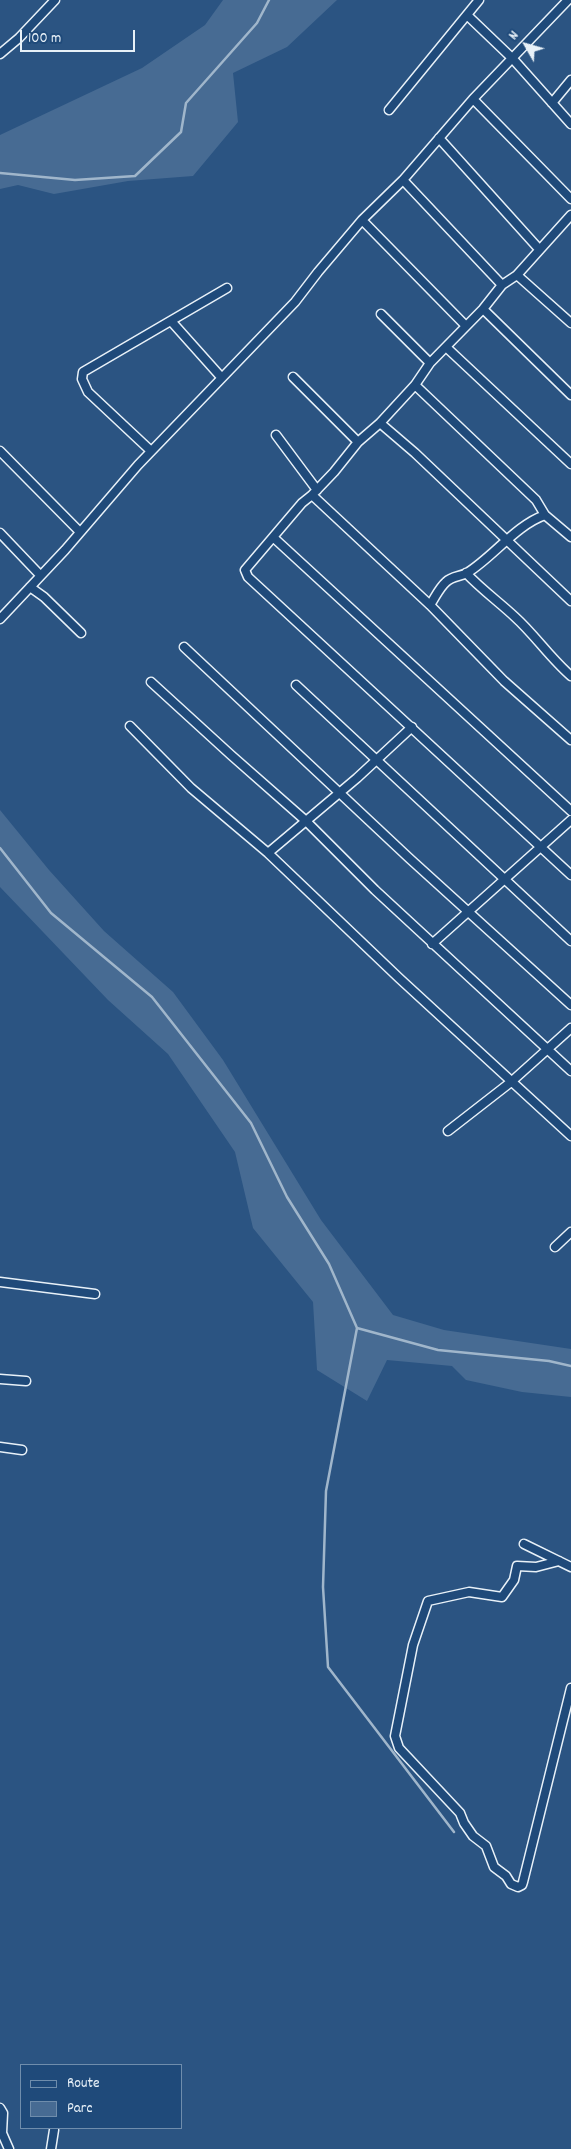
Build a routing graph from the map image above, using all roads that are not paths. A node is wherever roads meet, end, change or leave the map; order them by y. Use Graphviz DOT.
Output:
graph roads {
  1 [pos="55,0"];
  2 [pos="479,0"];
  3 [pos="568,0"];
  4 [pos="467,15"];
  5 [pos="0,54"];
  6 [pos="513,59"];
  7 [pos="571,80"];
  8 [pos="474,99"];
  9 [pos="552,103"];
  10 [pos="389,110"];
  11 [pos="571,124"];
  12 [pos="439,138"];
  13 [pos="403,180"];
  14 [pos="571,199"];
  15 [pos="571,215"];
  16 [pos="362,220"];
  17 [pos="539,249"];
  18 [pos="516,275"];
  19 [pos="502,285"];
  20 [pos="227,288"];
  21 [pos="483,309"];
  22 [pos="381,314"];
  23 [pos="171,321"];
  24 [pos="571,323"];
  25 [pos="465,325"];
  26 [pos="446,347"];
  27 [pos="430,363"];
  28 [pos="221,377"];
  29 [pos="293,377"];
  30 [pos="415,385"];
  31 [pos="571,395"];
  32 [pos="380,423"];
  33 [pos="276,434"];
  34 [pos="358,442"];
  35 [pos="0,451"];
  36 [pos="151,451"];
  37 [pos="571,464"];
  38 [pos="315,493"];
  39 [pos="546,515"];
  40 [pos="80,532"];
  41 [pos="0,533"];
  42 [pos="571,537"];
  43 [pos="274,538"];
  44 [pos="506,540"];
  45 [pos="466,573"];
  46 [pos="40,575"];
  47 [pos="30,587"];
  48 [pos="571,601"];
  49 [pos="430,605"];
  50 [pos="0,619"];
  51 [pos="81,633"];
  52 [pos="184,647"];
  53 [pos="571,676"];
  54 [pos="151,682"];
  55 [pos="296,685"];
  56 [pos="130,726"];
  57 [pos="412,728"];
  58 [pos="571,740"];
  59 [pos="377,760"];
  60 [pos="341,792"];
  61 [pos="571,811"];
  62 [pos="571,820"];
  63 [pos="306,821"];
  64 [pos="540,846"];
  65 [pos="268,853"];
  66 [pos="571,875"];
  67 [pos="504,879"];
  68 [pos="469,912"];
  69 [pos="571,941"];
  70 [pos="432,944"];
  71 [pos="571,1006"];
  72 [pos="571,1028"];
  73 [pos="547,1049"];
  74 [pos="571,1071"];
  75 [pos="511,1082"];
  76 [pos="448,1131"];
  77 [pos="571,1136"];
  78 [pos="571,1232"];
  79 [pos="556,1247"];
  80 [pos="0,1282"];
  81 [pos="95,1294"];
  82 [pos="0,1379"];
  83 [pos="26,1381"];
  84 [pos="0,1447"];
  85 [pos="22,1450"];
  86 [pos="524,1544"];
  87 [pos="559,1561"];
  88 [pos="571,1567"];
  89 [pos="571,1688"];
  90 [pos="0,2108"];
  91 [pos="54,2130"];
  92 [pos="9,2149"];
  93 [pos="51,2149"];
  1 -- 5 [label="street"];
  2 -- 4 [label="street"];
  3 -- 6 [label="street"];
  4 -- 6 [label="street"];
  4 -- 10 [label="street"];
  6 -- 8 [label="street"];
  6 -- 9 [label="street"];
  7 -- 9 [label="street"];
  8 -- 12 [label="street"];
  8 -- 14 [label="street"];
  9 -- 11 [label="street"];
  12 -- 13 [label="street"];
  12 -- 17 [label="street"];
  13 -- 16 [label="street"];
  13 -- 19 [label="street"];
  15 -- 17 [label="street"];
  16 -- 25 [label="street"];
  16 -- 28 [label="street"];
  17 -- 18 [label="street"];
  18 -- 19 [label="street"];
  18 -- 24 [label="street"];
  19 -- 21 [label="street"];
  20 -- 23 [label="street"];
  21 -- 25 [label="street"];
  21 -- 31 [label="street"];
  22 -- 27 [label="street"];
  23 -- 28 [label="street"];
  23 -- 36 [label="street"];
  25 -- 26 [label="street"];
  26 -- 27 [label="street"];
  26 -- 37 [label="street"];
  27 -- 30 [label="street"];
  28 -- 36 [label="street"];
  29 -- 34 [label="street"];
  30 -- 32 [label="street"];
  30 -- 39 [label="street"];
  32 -- 34 [label="street"];
  32 -- 44 [label="street"];
  33 -- 38 [label="street"];
  34 -- 38 [label="street"];
  35 -- 40 [label="street"];
  36 -- 40 [label="street"];
  38 -- 43 [label="street"];
  38 -- 49 [label="street"];
  39 -- 42 [label="street"];
  39 -- 44 [label="street"];
  40 -- 46 [label="street"];
  41 -- 46 [label="street"];
  43 -- 57 [label="street"];
  43 -- 61 [label="street"];
  44 -- 45 [label="street"];
  44 -- 48 [label="street"];
  45 -- 49 [label="street"];
  45 -- 53 [label="street"];
  46 -- 47 [label="street"];
  47 -- 50 [label="street"];
  47 -- 51 [label="street"];
  49 -- 58 [label="street"];
  52 -- 60 [label="street"];
  54 -- 63 [label="street"];
  55 -- 59 [label="street"];
  56 -- 65 [label="street"];
  57 -- 59 [label="street"];
  57 -- 64 [label="street"];
  59 -- 60 [label="street"];
  59 -- 67 [label="street"];
  60 -- 63 [label="street"];
  60 -- 68 [label="street"];
  62 -- 64 [label="street"];
  63 -- 65 [label="street"];
  63 -- 70 [label="street"];
  64 -- 66 [label="street"];
  64 -- 67 [label="street"];
  65 -- 75 [label="street"];
  67 -- 68 [label="street"];
  67 -- 69 [label="street"];
  68 -- 70 [label="street"];
  68 -- 71 [label="street"];
  70 -- 73 [label="street"];
  72 -- 73 [label="street"];
  73 -- 74 [label="street"];
  73 -- 75 [label="street"];
  75 -- 76 [label="street"];
  75 -- 77 [label="street"];
  78 -- 79 [label="street"];
  80 -- 81 [label="street"];
  82 -- 83 [label="street"];
  84 -- 85 [label="street"];
  86 -- 87 [label="street"];
  87 -- 88 [label="street"];
  87 -- 89 [label="street"];
  90 -- 92 [label="street"];
  91 -- 93 [label="street"];
}
